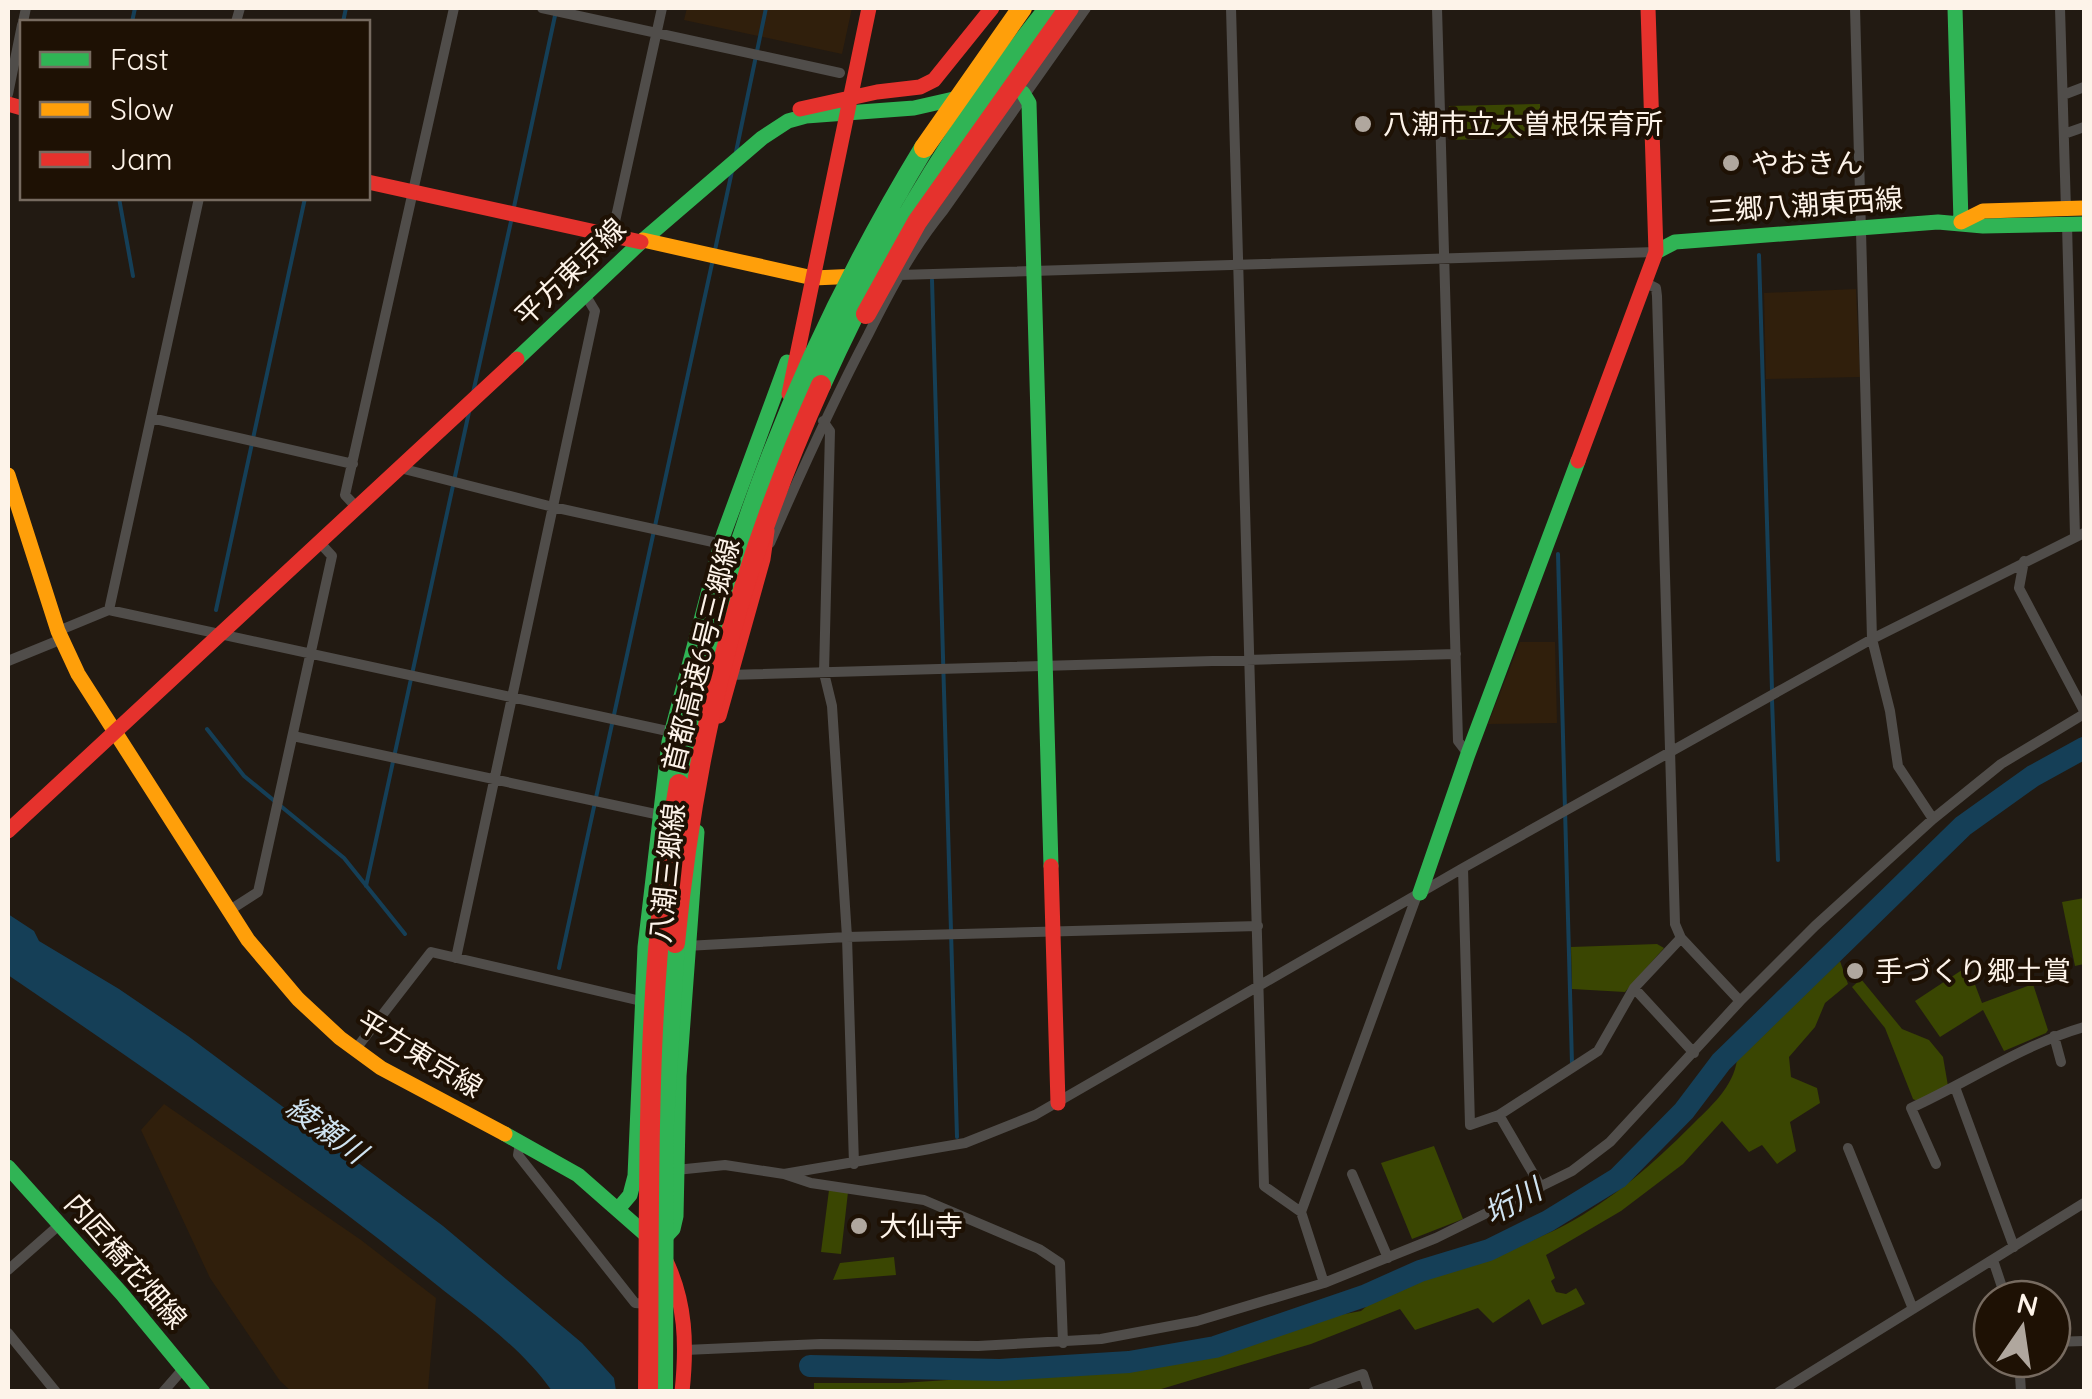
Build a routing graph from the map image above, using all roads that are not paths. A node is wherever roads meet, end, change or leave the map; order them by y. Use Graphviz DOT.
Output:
graph roads {
  1 [pos="454,8"];
  2 [pos="542,8"];
  3 [pos="662,8"];
  4 [pos="869,8"];
  5 [pos="992,8"];
  6 [pos="1004,8"];
  7 [pos="1022,8"];
  8 [pos="1049,8"];
  9 [pos="1058,8"];
  10 [pos="1069,8"];
  11 [pos="1086,8"];
  12 [pos="1231,8"];
  13 [pos="1438,8"];
  14 [pos="1648,8"];
  15 [pos="1855,8"];
  16 [pos="1956,8"];
  17 [pos="2060,8"];
  18 [pos="656,32"];
  19 [pos="20,38"];
  20 [pos="840,73"];
  21 [pos="2084,87"];
  22 [pos="1023,93"];
  23 [pos="8,94"];
  24 [pos="2063,95"];
  25 [pos="850,105"];
  26 [pos="2084,127"];
  27 [pos="2064,134"];
  28 [pos="370,182"];
  29 [pos="411,192"];
  30 [pos="199,200"];
  31 [pos="2075,216"];
  32 [pos="1961,222"];
  33 [pos="1862,226"];
  34 [pos="612,235"];
  35 [pos="642,240"];
  36 [pos="1656,252"];
  37 [pos="1445,259"];
  38 [pos="1239,264"];
  39 [pos="1034,271"];
  40 [pos="899,274"];
  41 [pos="812,278"];
  42 [pos="1646,283"];
  43 [pos="586,296"];
  44 [pos="800,329"];
  45 [pos="812,348"];
  46 [pos="2078,406"];
  47 [pos="151,418"];
  48 [pos="823,421"];
  49 [pos="353,464"];
  50 [pos="400,468"];
  51 [pos="8,475"];
  52 [pos="777,485"];
  53 [pos="553,507"];
  54 [pos="358,509"];
  55 [pos="2080,535"];
  56 [pos="321,544"];
  57 [pos="722,544"];
  58 [pos="763,559"];
  59 [pos="2024,561"];
  60 [pos="109,610"];
  61 [pos="60,635"];
  62 [pos="222,635"];
  63 [pos="1872,640"];
  64 [pos="311,654"];
  65 [pos="1456,654"];
  66 [pos="1251,660"];
  67 [pos="8,661"];
  68 [pos="1045,666"];
  69 [pos="824,673"];
  70 [pos="728,675"];
  71 [pos="511,698"];
  72 [pos="2084,713"];
  73 [pos="672,732"];
  74 [pos="117,733"];
  75 [pos="293,736"];
  76 [pos="1670,753"];
  77 [pos="1468,754"];
  78 [pos="494,778"];
  79 [pos="661,813"];
  80 [pos="1933,819"];
  81 [pos="698,820"];
  82 [pos="8,831"];
  83 [pos="1463,868"];
  84 [pos="1419,894"];
  85 [pos="230,910"];
  86 [pos="1258,926"];
  87 [pos="1052,932"];
  88 [pos="847,938"];
  89 [pos="1681,938"];
  90 [pos="686,946"];
  91 [pos="456,958"];
  92 [pos="1260,987"];
  93 [pos="1634,988"];
  94 [pos="641,1001"];
  95 [pos="1740,1001"];
  96 [pos="2084,1027"];
  97 [pos="2054,1036"];
  98 [pos="354,1050"];
  99 [pos="1694,1053"];
  100 [pos="2061,1062"];
  101 [pos="638,1074"];
  102 [pos="678,1076"];
  103 [pos="1955,1088"];
  104 [pos="1058,1103"];
  105 [pos="636,1112"];
  106 [pos="1500,1115"];
  107 [pos="520,1143"];
  108 [pos="1848,1148"];
  109 [pos="854,1164"];
  110 [pos="1936,1164"];
  111 [pos="8,1167"];
  112 [pos="676,1170"];
  113 [pos="784,1174"];
  114 [pos="1352,1174"];
  115 [pos="1540,1187"];
  116 [pos="2084,1203"];
  117 [pos="619,1208"];
  118 [pos="1300,1212"];
  119 [pos="58,1226"];
  120 [pos="658,1246"];
  121 [pos="2014,1247"];
  122 [pos="1388,1258"];
  123 [pos="1993,1260"];
  124 [pos="8,1270"];
  125 [pos="1999,1279"];
  126 [pos="1324,1283"];
  127 [pos="682,1305"];
  128 [pos="1913,1309"];
  129 [pos="8,1333"];
  130 [pos="1063,1342"];
  131 [pos="685,1350"];
  132 [pos="184,1368"];
  133 [pos="1800,1386"];
  134 [pos="686,1388"];
  135 [pos="56,1392"];
  136 [pos="162,1392"];
  137 [pos="203,1392"];
  138 [pos="648,1392"];
  139 [pos="663,1392"];
  140 [pos="1313,1392"];
  141 [pos="1369,1392"];
  142 [pos="1779,1392"];
  1 -- 29 [label="street"];
  2 -- 18 [label="street"];
  3 -- 18 [label="street"];
  4 -- 25 [label="main road, 八潮三郷線"];
  5 -- 25 [label="main road, 平方東京線"];
  6 -- 45 [label="main road, bridge"];
  7 -- 45 [label="main road, 首都高速6号三郷線, bridge"];
  8 -- 52 [label="main road, 首都高速6号三郷線, bridge"];
  9 -- 25 [label="main road, 平方東京線"];
  10 -- 52 [label="main road, bridge"];
  11 -- 22 [label="street"];
  12 -- 38 [label="street"];
  13 -- 37 [label="street"];
  14 -- 36 [label="main road"];
  15 -- 33 [label="street"];
  16 -- 32 [label="main road"];
  17 -- 24 [label="street"];
  18 -- 20 [label="street"];
  18 -- 34 [label="street"];
  19 -- 23 [label="street"];
  21 -- 24 [label="street"];
  22 -- 39 [label="main road"];
  22 -- 40 [label="street"];
  24 -- 27 [label="street"];
  25 -- 35 [label="main road, 平方東京線"];
  25 -- 41 [label="main road, 八潮三郷線"];
  26 -- 27 [label="street"];
  27 -- 31 [label="street"];
  28 -- 29 [label="main road"];
  29 -- 34 [label="main road"];
  29 -- 49 [label="street"];
  30 -- 47 [label="street"];
  31 -- 32 [label="main road, 三郷八潮東西線"];
  31 -- 46 [label="street"];
  32 -- 33 [label="main road, 三郷八潮東西線"];
  33 -- 36 [label="main road, 三郷八潮東西線"];
  33 -- 63 [label="street"];
  34 -- 35 [label="main road"];
  35 -- 41 [label="main road"];
  35 -- 43 [label="main road, 平方東京線"];
  36 -- 37 [label="street"];
  36 -- 42 [label="main road"];
  37 -- 38 [label="street"];
  37 -- 65 [label="street"];
  38 -- 39 [label="street"];
  38 -- 66 [label="street"];
  39 -- 40 [label="street"];
  39 -- 68 [label="main road"];
  40 -- 41 [label="main road"];
  40 -- 48 [label="street"];
  41 -- 44 [label="main road, 八潮三郷線"];
  42 -- 76 [label="street"];
  42 -- 77 [label="main road"];
  43 -- 50 [label="main road, 平方東京線"];
  43 -- 53 [label="street"];
  44 -- 57 [label="main road, 八潮三郷線"];
  44 -- 58 [label="main road, 八潮三郷線"];
  45 -- 138 [label="main road, 首都高速6号三郷線, bridge"];
  46 -- 55 [label="street"];
  47 -- 49 [label="street"];
  47 -- 60 [label="street"];
  48 -- 58 [label="street"];
  48 -- 69 [label="street"];
  49 -- 54 [label="street"];
  50 -- 53 [label="street"];
  50 -- 54 [label="main road, 平方東京線"];
  51 -- 61 [label="main road"];
  52 -- 139 [label="main road, 首都高速6号三郷線, bridge"];
  53 -- 57 [label="street"];
  53 -- 71 [label="street"];
  54 -- 56 [label="main road, 平方東京線"];
  55 -- 59 [label="street"];
  56 -- 62 [label="main road, 平方東京線"];
  56 -- 64 [label="street"];
  57 -- 73 [label="main road, 八潮三郷線"];
  58 -- 70 [label="main road, 八潮三郷線"];
  59 -- 63 [label="street"];
  59 -- 72 [label="street"];
  60 -- 61 [label="street"];
  60 -- 62 [label="street"];
  61 -- 67 [label="street"];
  61 -- 74 [label="main road"];
  62 -- 64 [label="street"];
  62 -- 74 [label="main road, 平方東京線"];
  63 -- 76 [label="street"];
  63 -- 80 [label="street"];
  64 -- 71 [label="street"];
  64 -- 75 [label="street"];
  65 -- 66 [label="street"];
  65 -- 77 [label="street"];
  66 -- 68 [label="street"];
  66 -- 86 [label="street"];
  68 -- 69 [label="street"];
  68 -- 87 [label="main road"];
  69 -- 70 [label="street"];
  69 -- 88 [label="street"];
  70 -- 81 [label="main road, 八潮三郷線"];
  71 -- 73 [label="street"];
  71 -- 78 [label="street"];
  72 -- 80 [label="street"];
  73 -- 79 [label="main road, 八潮三郷線"];
  74 -- 82 [label="main road, 平方東京線"];
  74 -- 85 [label="main road, 平方東京線"];
  75 -- 78 [label="street"];
  75 -- 85 [label="street"];
  76 -- 83 [label="street"];
  76 -- 89 [label="street"];
  77 -- 84 [label="main road"];
  78 -- 79 [label="street"];
  78 -- 91 [label="street"];
  79 -- 81 [label="main road"];
  79 -- 94 [label="main road, 八潮三郷線"];
  80 -- 95 [label="street"];
  81 -- 90 [label="main road, 八潮三郷線"];
  83 -- 84 [label="street"];
  83 -- 106 [label="street"];
  84 -- 92 [label="street"];
  84 -- 118 [label="street"];
  85 -- 98 [label="main road, 平方東京線"];
  86 -- 87 [label="street"];
  86 -- 92 [label="street"];
  87 -- 88 [label="street"];
  87 -- 104 [label="main road"];
  88 -- 90 [label="street"];
  88 -- 109 [label="street"];
  89 -- 93 [label="street"];
  89 -- 95 [label="street"];
  90 -- 102 [label="main road, 八潮三郷線"];
  91 -- 94 [label="street"];
  91 -- 98 [label="street"];
  92 -- 104 [label="street"];
  92 -- 118 [label="street"];
  93 -- 99 [label="street"];
  93 -- 106 [label="street"];
  94 -- 101 [label="main road, 八潮三郷線"];
  95 -- 99 [label="street"];
  96 -- 97 [label="street"];
  97 -- 100 [label="street"];
  97 -- 103 [label="street"];
  98 -- 107 [label="main road, 平方東京線"];
  99 -- 115 [label="street"];
  101 -- 102 [label="main road"];
  101 -- 105 [label="main road, 八潮三郷線"];
  102 -- 112 [label="main road, 八潮三郷線"];
  103 -- 110 [label="street"];
  103 -- 121 [label="street"];
  104 -- 109 [label="street"];
  105 -- 117 [label="main road, 八潮三郷線"];
  105 -- 120 [label="main road"];
  106 -- 115 [label="street"];
  107 -- 117 [label="main road, 平方東京線"];
  107 -- 127 [label="street"];
  108 -- 128 [label="street"];
  109 -- 113 [label="street"];
  111 -- 119 [label="main road, 内匠橋花畑線"];
  112 -- 113 [label="street"];
  112 -- 120 [label="main road, 八潮三郷線"];
  113 -- 130 [label="street"];
  114 -- 122 [label="street"];
  115 -- 122 [label="street"];
  116 -- 121 [label="street"];
  117 -- 120 [label="main road, 平方東京線"];
  118 -- 126 [label="street"];
  119 -- 124 [label="street"];
  119 -- 132 [label="main road, 内匠橋花畑線"];
  120 -- 127 [label="main road, 平方東京線"];
  121 -- 123 [label="street"];
  122 -- 126 [label="street"];
  123 -- 125 [label="street"];
  123 -- 128 [label="street"];
  126 -- 130 [label="street"];
  127 -- 131 [label="main road, 平方東京線"];
  128 -- 133 [label="street"];
  129 -- 135 [label="street"];
  130 -- 131 [label="street"];
  131 -- 134 [label="main road, 平方東京線"];
  132 -- 136 [label="street"];
  132 -- 137 [label="main road, 内匠橋花畑線"];
  133 -- 142 [label="street"];
  140 -- 141 [label="street"];
}
